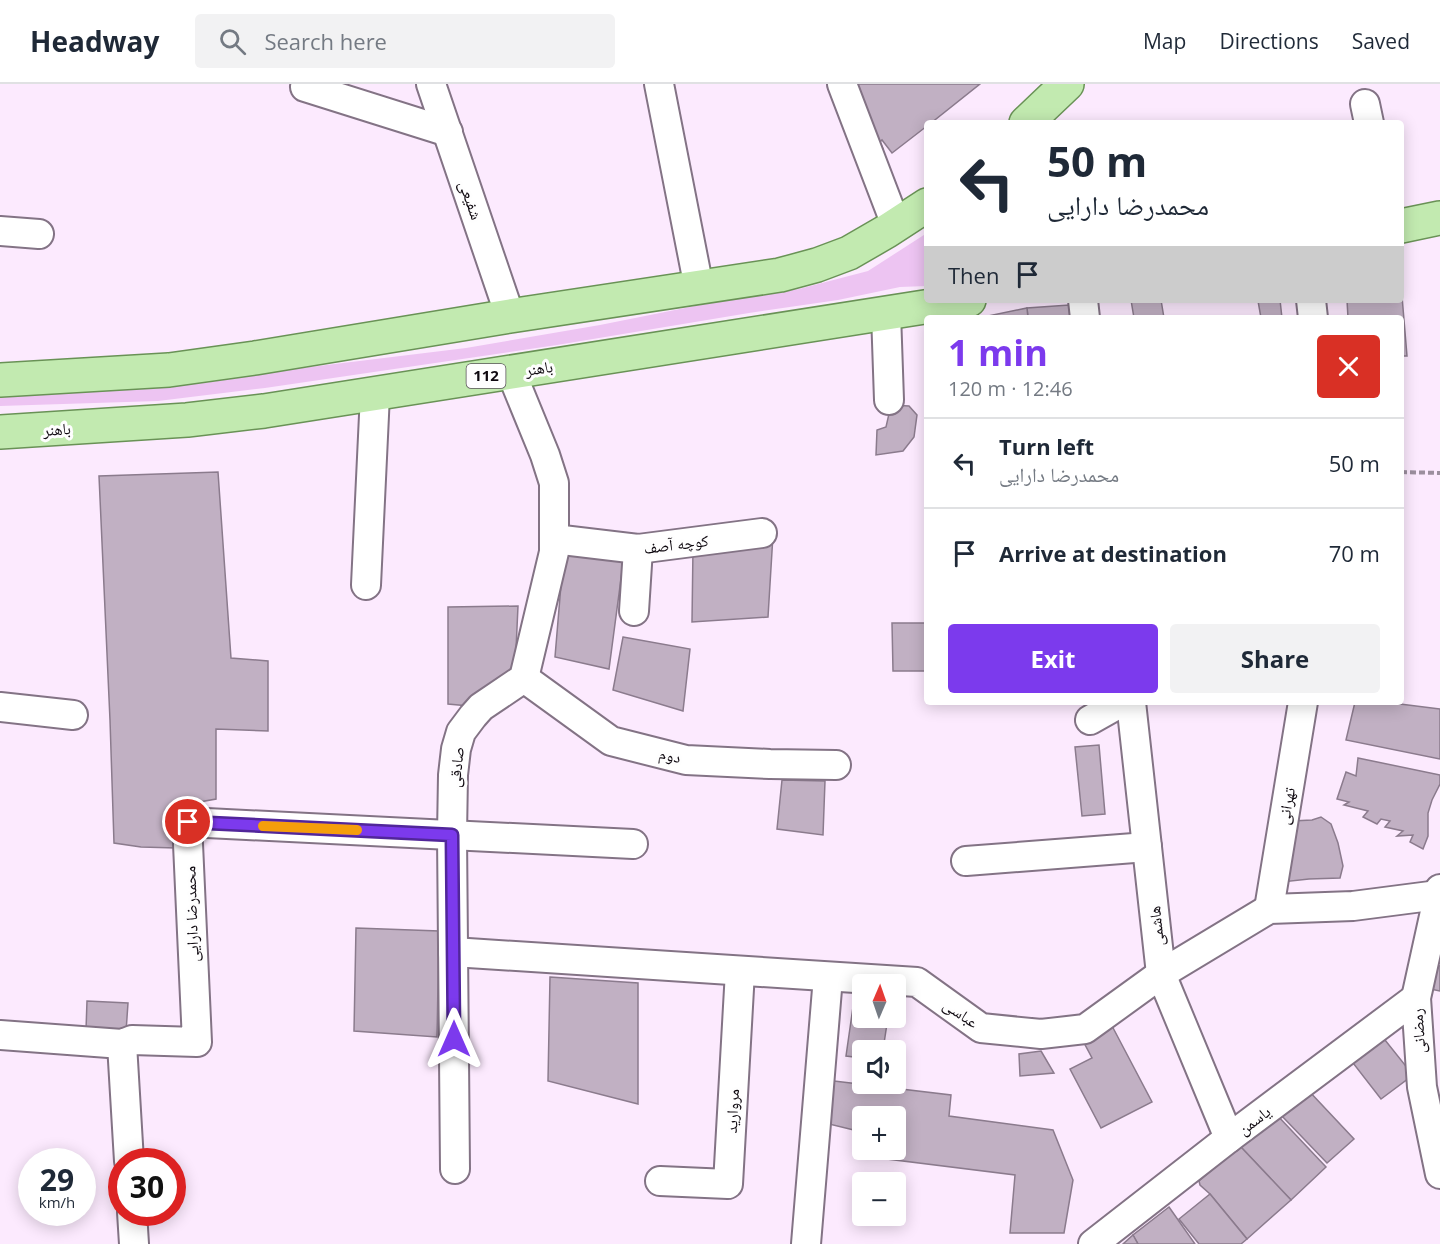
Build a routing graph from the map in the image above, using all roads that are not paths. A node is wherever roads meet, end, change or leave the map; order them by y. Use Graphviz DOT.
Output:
graph roads {
  1 [pos="431,84"];
  2 [pos="659,84"];
  3 [pos="842,84"];
  4 [pos="1067,84"];
  5 [pos="305,87"];
  6 [pos="1029,120"];
  7 [pos="448,132"];
  8 [pos="924,207"];
  9 [pos="1440,218"];
  10 [pos="896,225"];
  11 [pos="1404,225"];
  12 [pos="0,232"];
  13 [pos="39,234"];
  14 [pos="0,246"];
  15 [pos="699,288"];
  16 [pos="950,303"];
  17 [pos="886,313"];
  18 [pos="510,316"];
  19 [pos="510,372"];
  20 [pos="0,380"];
  21 [pos="375,394"];
  22 [pos="889,400"];
  23 [pos="0,432"];
  24 [pos="762,532"];
  25 [pos="555,539"];
  26 [pos="638,549"];
  27 [pos="366,585"];
  28 [pos="634,611"];
  29 [pos="524,678"];
  30 [pos="1117,705"];
  31 [pos="1131,705"];
  32 [pos="1303,705"];
  33 [pos="0,707"];
  34 [pos="74,715"];
  35 [pos="1090,720"];
  36 [pos="837,765"];
  37 [pos="452,835"];
  38 [pos="633,844"];
  39 [pos="1147,847"];
  40 [pos="966,861"];
  41 [pos="1439,892"];
  42 [pos="1269,909"];
  43 [pos="1435,928"];
  44 [pos="453,952"];
  45 [pos="740,971"];
  46 [pos="1161,974"];
  47 [pos="828,977"];
  48 [pos="1416,998"];
  49 [pos="0,1035"];
  50 [pos="122,1044"];
  51 [pos="1431,1090"];
  52 [pos="1229,1138"];
  53 [pos="128,1148"];
  54 [pos="455,1168"];
  55 [pos="1440,1174"];
  56 [pos="660,1181"];
  57 [pos="133,1226"];
  58 [pos="134,1244"];
  59 [pos="806,1244"];
  60 [pos="1093,1244"];
  1 -- 7 [label="street, شفیعی"];
  2 -- 15 [label="street"];
  3 -- 10 [label="street"];
  4 -- 6 [label="main road"];
  5 -- 7 [label="street"];
  7 -- 18 [label="street, شفیعی"];
  8 -- 10 [label="main road"];
  9 -- 11 [label="main road"];
  10 -- 15 [label="main road"];
  12 -- 13 [label="street"];
  12 -- 14 [label="street"];
  15 -- 18 [label="main road"];
  16 -- 17 [label="main road, باهنر / 112"];
  17 -- 19 [label="main road, باهنر / 112"];
  17 -- 22 [label="street"];
  18 -- 20 [label="main road"];
  19 -- 21 [label="main road, باهنر / 112"];
  19 -- 25 [label="street"];
  21 -- 23 [label="main road, باهنر / 112"];
  21 -- 27 [label="street"];
  24 -- 26 [label="street, کوچه آصف"];
  25 -- 26 [label="street, کوچه آصف"];
  25 -- 29 [label="street"];
  26 -- 28 [label="street"];
  29 -- 36 [label="street, دوم"];
  29 -- 37 [label="street, صادقی"];
  30 -- 35 [label="street"];
  31 -- 39 [label="street, هاشمی"];
  32 -- 42 [label="street, تهرانی"];
  33 -- 34 [label="street"];
  37 -- 38 [label="street, محمدرضا دارایی"];
  37 -- 44 [label="street, صادقی"];
  37 -- 50 [label="street, محمدرضا دارایی"];
  39 -- 40 [label="street"];
  39 -- 46 [label="street, هاشمی"];
  41 -- 42 [label="street, عباسی"];
  41 -- 43 [label="street, رمضانی"];
  42 -- 46 [label="street, عباسی"];
  43 -- 48 [label="street, رمضانی"];
  44 -- 45 [label="street, عباسی"];
  44 -- 54 [label="street, صادقی"];
  45 -- 47 [label="street, عباسی"];
  45 -- 56 [label="street, مروارید"];
  46 -- 47 [label="street, عباسی"];
  46 -- 52 [label="street, هاشمی"];
  47 -- 59 [label="street"];
  48 -- 51 [label="street, رمضانی"];
  48 -- 52 [label="street, یاسمن"];
  49 -- 50 [label="street"];
  50 -- 53 [label="street"];
  51 -- 55 [label="street, رمضانی"];
  52 -- 60 [label="street, یاسمن"];
  57 -- 58 [label="street"];
}
